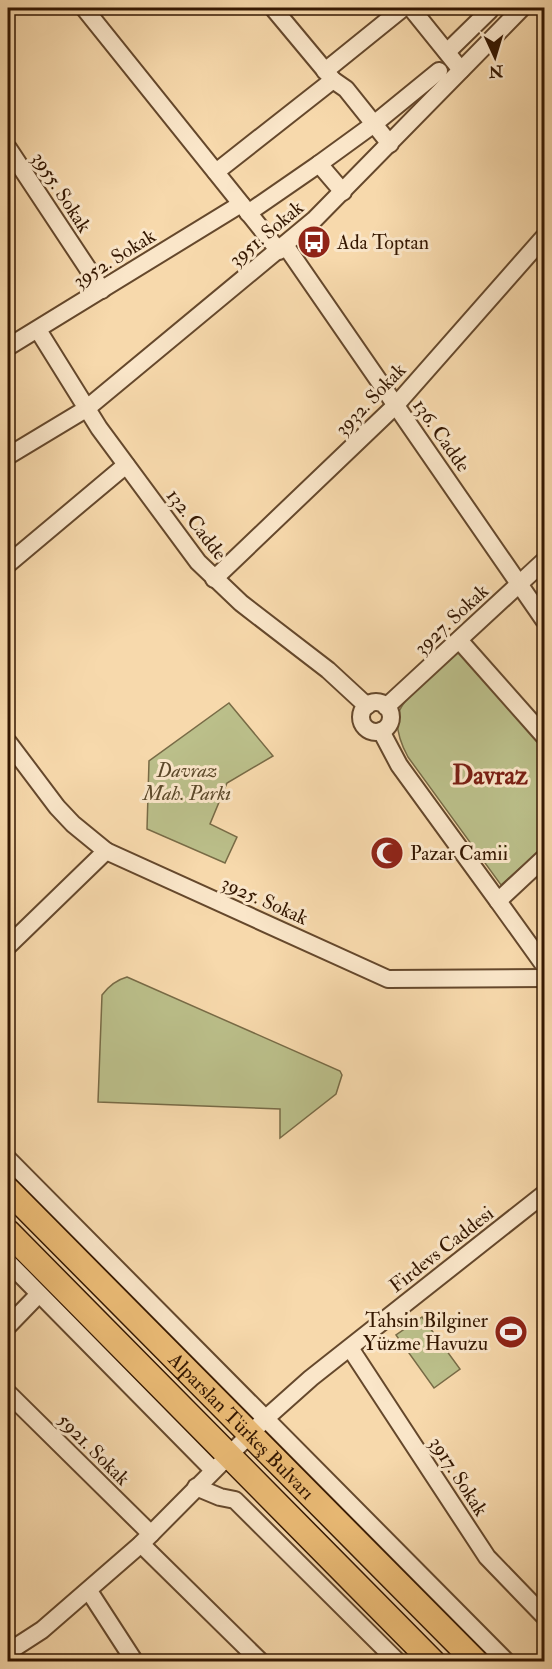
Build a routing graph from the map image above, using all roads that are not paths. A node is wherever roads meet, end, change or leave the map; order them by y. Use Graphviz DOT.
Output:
graph roads {
  1 [pos="273,8"];
  2 [pos="403,8"];
  3 [pos="411,8"];
  4 [pos="522,8"];
  5 [pos="90,9"];
  6 [pos="489,9"];
  7 [pos="504,26"];
  8 [pos="447,52"];
  9 [pos="439,70"];
  10 [pos="461,70"];
  11 [pos="329,76"];
  12 [pos="374,124"];
  13 [pos="390,144"];
  14 [pos="8,148"];
  15 [pos="320,164"];
  16 [pos="216,172"];
  17 [pos="343,192"];
  18 [pos="245,208"];
  19 [pos="544,237"];
  20 [pos="282,248"];
  21 [pos="102,290"];
  22 [pos="38,330"];
  23 [pos="8,347"];
  24 [pos="396,405"];
  25 [pos="86,409"];
  26 [pos="8,456"];
  27 [pos="126,465"];
  28 [pos="544,561"];
  29 [pos="8,564"];
  30 [pos="214,579"];
  31 [pos="520,584"];
  32 [pos="544,620"];
  33 [pos="459,640"];
  34 [pos="367,706"];
  35 [pos="386,707"];
  36 [pos="381,731"];
  37 [pos="544,736"];
  38 [pos="8,742"];
  39 [pos="106,851"];
  40 [pos="544,858"];
  41 [pos="498,901"];
  42 [pos="8,946"];
  43 [pos="544,964"];
  44 [pos="544,978"];
  45 [pos="8,1159"];
  46 [pos="8,1190"];
  47 [pos="544,1194"];
  48 [pos="8,1232"];
  49 [pos="8,1262"];
  50 [pos="39,1294"];
  51 [pos="8,1326"];
  52 [pos="350,1348"];
  53 [pos="8,1393"];
  54 [pos="257,1427"];
  55 [pos="221,1463"];
  56 [pos="196,1487"];
  57 [pos="146,1539"];
  58 [pos="89,1591"];
  59 [pos="544,1616"];
  60 [pos="8,1652"];
  61 [pos="135,1662"];
  62 [pos="261,1662"];
  63 [pos="398,1662"];
  64 [pos="433,1662"];
  65 [pos="476,1662"];
  66 [pos="507,1662"];
  1 -- 11 [label="street"];
  2 -- 11 [label="street"];
  3 -- 8 [label="street"];
  4 -- 7 [label="street, 3951. Sokak"];
  5 -- 16 [label="street, 136. Cadde"];
  6 -- 7 [label="street"];
  6 -- 8 [label="street"];
  7 -- 10 [label="street, 3951. Sokak"];
  8 -- 10 [label="street"];
  9 -- 12 [label="street, 3952. Sokak"];
  10 -- 13 [label="street, 3951. Sokak"];
  11 -- 12 [label="street"];
  11 -- 16 [label="street"];
  12 -- 13 [label="street"];
  12 -- 15 [label="street, 3952. Sokak"];
  13 -- 17 [label="street, 3951. Sokak"];
  14 -- 21 [label="street, 3955. Sokak"];
  15 -- 17 [label="street"];
  15 -- 18 [label="street, 3952. Sokak"];
  16 -- 18 [label="street, 136. Cadde"];
  17 -- 20 [label="street, 3951. Sokak"];
  18 -- 20 [label="street, 136. Cadde"];
  18 -- 21 [label="street, 3952. Sokak"];
  19 -- 24 [label="street, 3932. Sokak"];
  20 -- 24 [label="street, 136. Cadde"];
  20 -- 25 [label="street, 3951. Sokak"];
  21 -- 22 [label="street, 3952. Sokak"];
  22 -- 23 [label="street, 3952. Sokak"];
  22 -- 25 [label="street, 132. Cadde"];
  24 -- 30 [label="street, 3932. Sokak"];
  24 -- 31 [label="street, 136. Cadde"];
  25 -- 26 [label="street, 3951. Sokak"];
  25 -- 27 [label="street, 132. Cadde"];
  27 -- 29 [label="street"];
  27 -- 30 [label="street, 132. Cadde"];
  28 -- 31 [label="street, 3927. Sokak"];
  30 -- 34 [label="street, 132. Cadde"];
  31 -- 32 [label="street, 136. Cadde"];
  31 -- 33 [label="street, 3927. Sokak"];
  33 -- 35 [label="street, 3927. Sokak"];
  33 -- 37 [label="street"];
  34 -- 35 [label="street"];
  34 -- 36 [label="street"];
  35 -- 36 [label="street"];
  36 -- 41 [label="street"];
  38 -- 39 [label="street, 3925. Sokak"];
  39 -- 42 [label="street"];
  39 -- 44 [label="street, 3925. Sokak"];
  40 -- 41 [label="street"];
  41 -- 43 [label="street"];
  45 -- 54 [label="street"];
  46 -- 54 [label="highway, Alparslan Türkeş Bulvarı"];
  47 -- 52 [label="street, Firdevs Caddesi"];
  48 -- 55 [label="highway, Alparslan Türkeş Bulvarı"];
  49 -- 50 [label="street"];
  50 -- 51 [label="street"];
  50 -- 55 [label="street"];
  52 -- 54 [label="street, Firdevs Caddesi"];
  52 -- 59 [label="street, 3917. Sokak"];
  53 -- 57 [label="street, 5921. Sokak"];
  54 -- 55 [label="street, Firdevs Caddesi"];
  54 -- 65 [label="highway, Alparslan Türkeş Bulvarı"];
  54 -- 66 [label="street"];
  55 -- 56 [label="street, Firdevs Caddesi"];
  55 -- 64 [label="highway, Alparslan Türkeş Bulvarı"];
  56 -- 57 [label="street, Firdevs Caddesi"];
  56 -- 63 [label="street"];
  57 -- 58 [label="street, Firdevs Caddesi"];
  57 -- 62 [label="street, 5921. Sokak"];
  58 -- 60 [label="street, Firdevs Caddesi"];
  58 -- 61 [label="street"];
}
